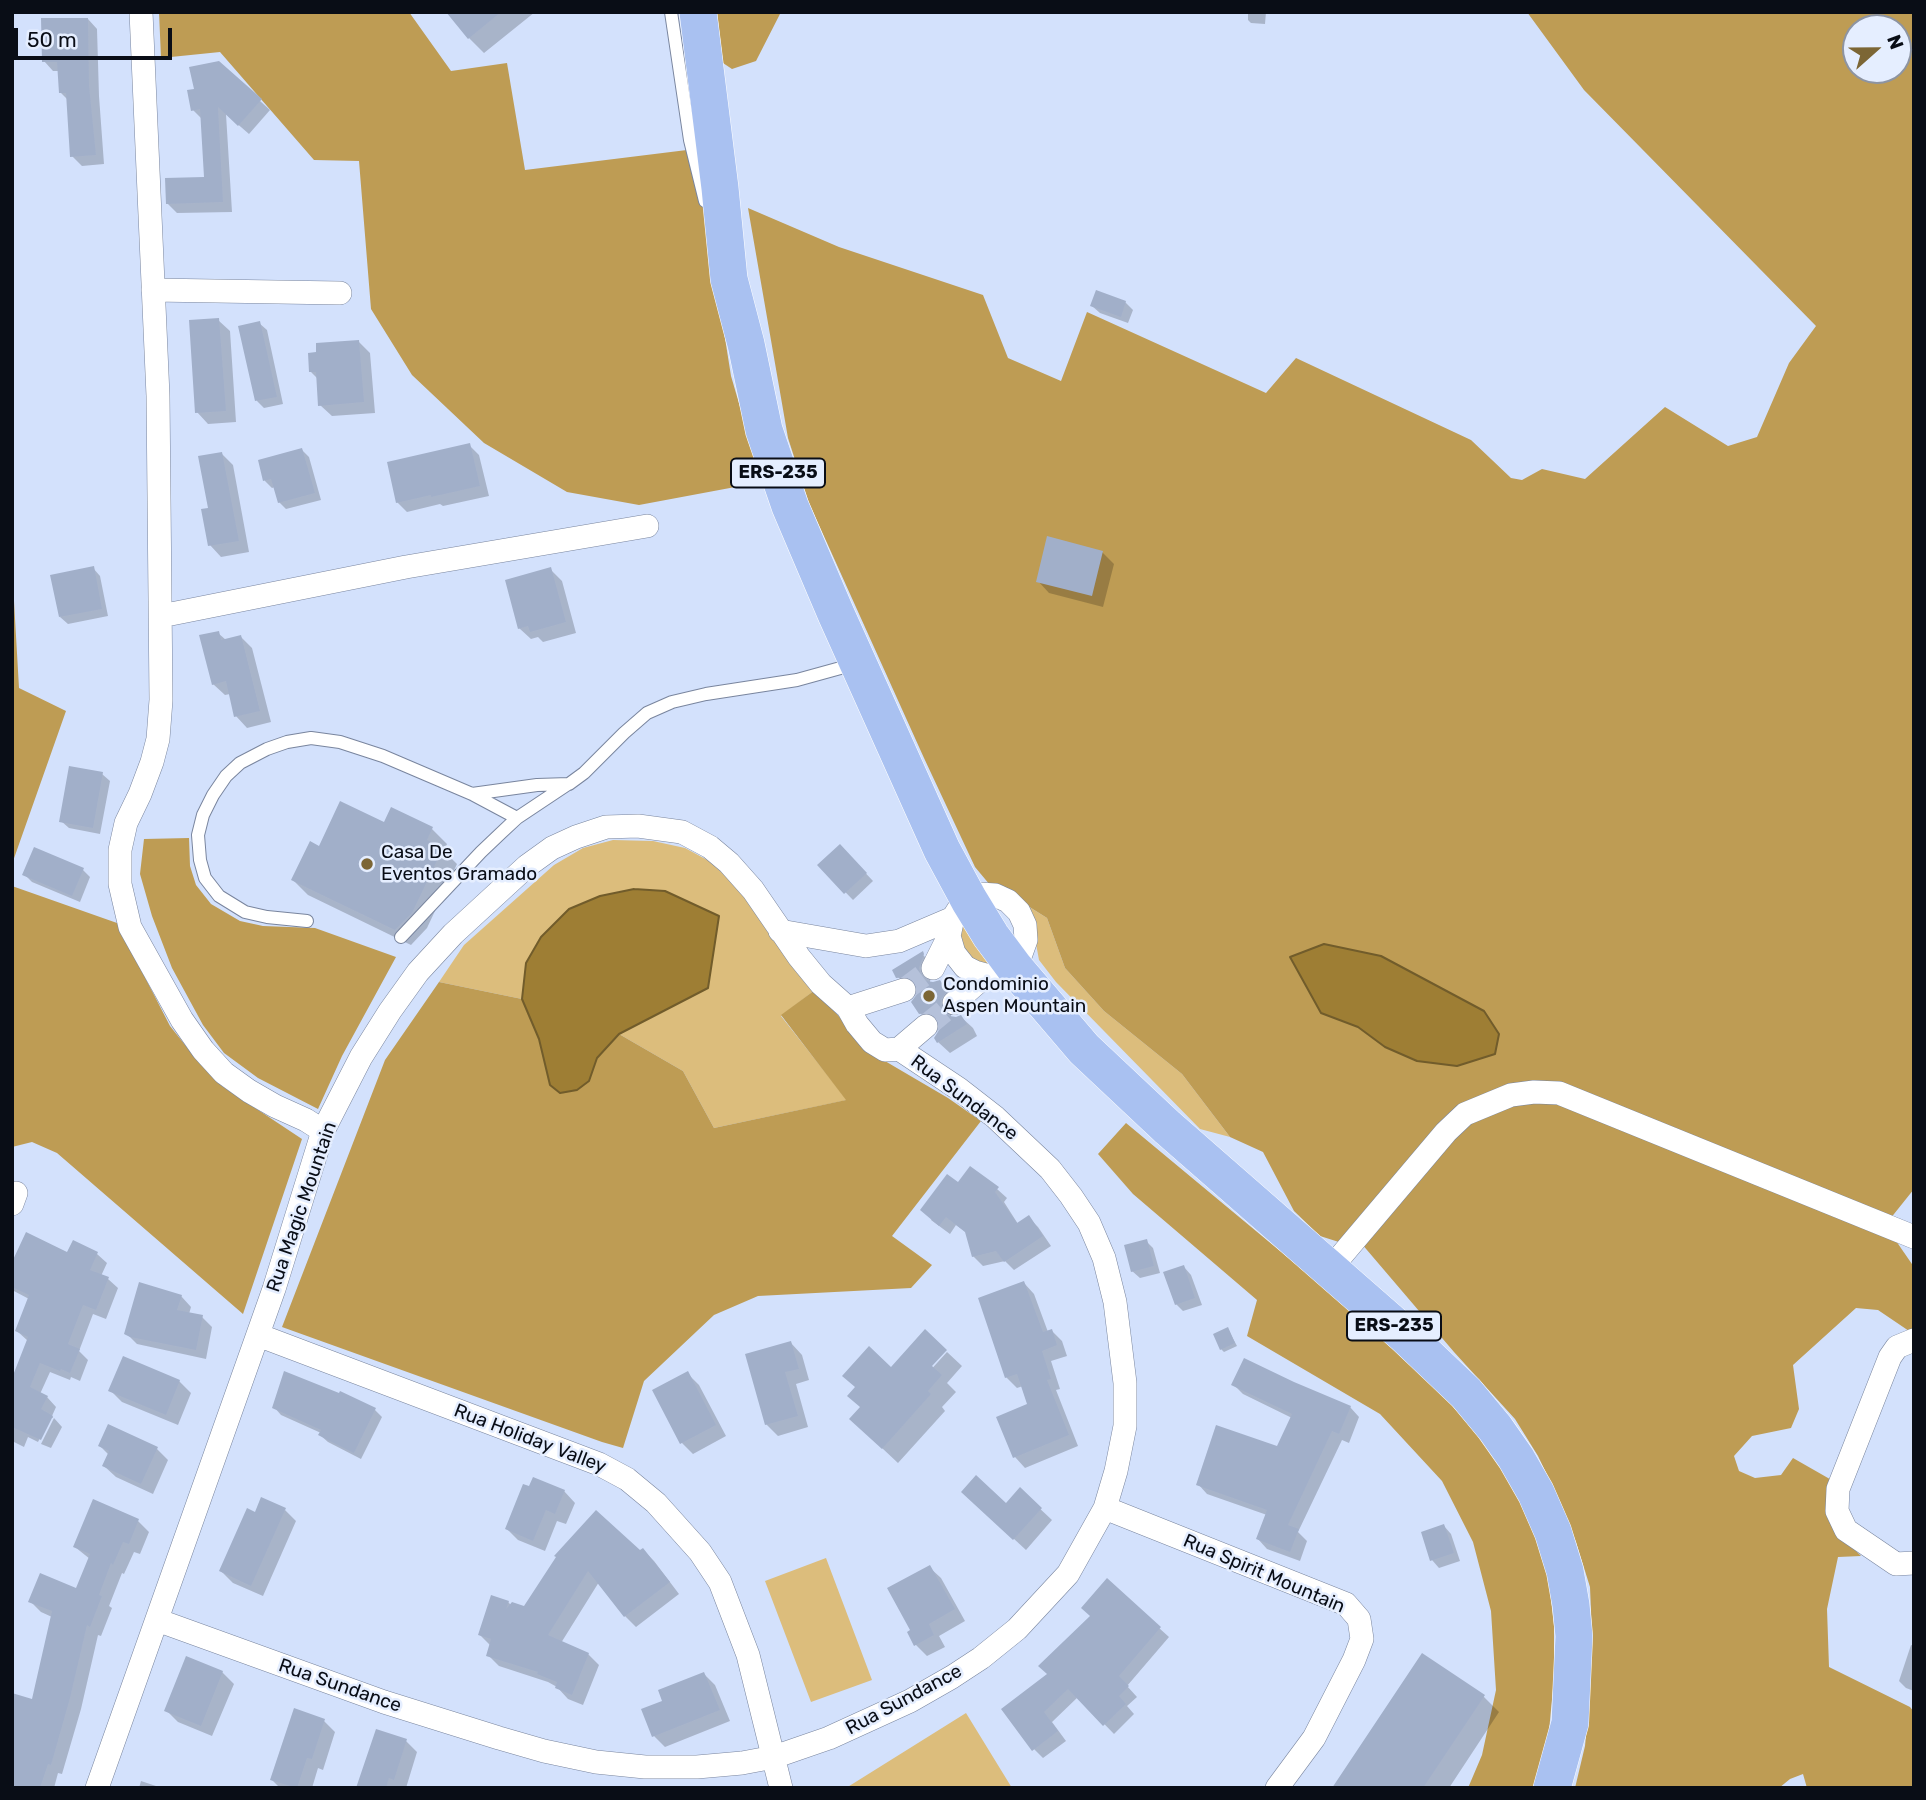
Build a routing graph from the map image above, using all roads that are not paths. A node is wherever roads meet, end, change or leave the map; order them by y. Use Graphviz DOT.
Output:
graph roads {
  1 [pos="141,12"];
  2 [pos="671,12"];
  3 [pos="698,12"];
  4 [pos="729,279"];
  5 [pos="153,290"];
  6 [pos="340,293"];
  7 [pos="647,526"];
  8 [pos="161,616"];
  9 [pos="859,663"];
  10 [pos="569,784"];
  11 [pos="472,794"];
  12 [pos="517,818"];
  13 [pos="957,918"];
  14 [pos="307,921"];
  15 [pos="780,931"];
  16 [pos="401,937"];
  17 [pos="933,968"];
  18 [pos="1000,971"];
  19 [pos="904,990"];
  20 [pos="954,1003"];
  21 [pos="848,1008"];
  22 [pos="926,1026"];
  23 [pos="899,1049"];
  24 [pos="323,1131"];
  25 [pos="1907,1234"];
  26 [pos="1914,1251"];
  27 [pos="1330,1269"];
  28 [pos="258,1335"];
  29 [pos="1912,1342"];
  30 [pos="1105,1508"];
  31 [pos="1914,1563"];
  32 [pos="157,1620"];
  33 [pos="774,1757"];
  34 [pos="97,1788"];
  35 [pos="780,1788"];
  36 [pos="1277,1788"];
  37 [pos="1552,1788"];
  1 -- 5 [label="street"];
  2 -- 4 [label="lane"];
  3 -- 4 [label="main road, ERS-235"];
  4 -- 9 [label="main road, ERS-235"];
  5 -- 6 [label="street"];
  5 -- 8 [label="street"];
  7 -- 8 [label="street"];
  8 -- 24 [label="street"];
  9 -- 10 [label="lane"];
  9 -- 13 [label="main road, ERS-235"];
  10 -- 11 [label="lane"];
  10 -- 12 [label="lane"];
  11 -- 12 [label="lane"];
  11 -- 14 [label="lane"];
  12 -- 16 [label="lane"];
  13 -- 15 [label="street"];
  13 -- 17 [label="street"];
  13 -- 18 [label="main road, ERS-235"];
  15 -- 21 [label="street, Rua Magic Mountain"];
  15 -- 24 [label="street, Rua Magic Mountain"];
  18 -- 20 [label="street"];
  18 -- 27 [label="main road, ERS-235"];
  19 -- 21 [label="street"];
  21 -- 23 [label="street, Rua Sundance"];
  22 -- 23 [label="street"];
  23 -- 30 [label="street, Rua Sundance"];
  24 -- 28 [label="street, Rua Magic Mountain"];
  25 -- 26 [label="street"];
  25 -- 27 [label="street"];
  27 -- 37 [label="main road, ERS-235"];
  28 -- 32 [label="street, Rua Magic Mountain"];
  28 -- 33 [label="street, Rua Holiday Valley"];
  29 -- 31 [label="street"];
  30 -- 33 [label="street, Rua Sundance"];
  30 -- 36 [label="street, Rua Spirit Mountain"];
  32 -- 33 [label="street, Rua Sundance"];
  32 -- 34 [label="street, Rua Magic Mountain"];
  33 -- 35 [label="street, Rua Holiday Valley"];
}
